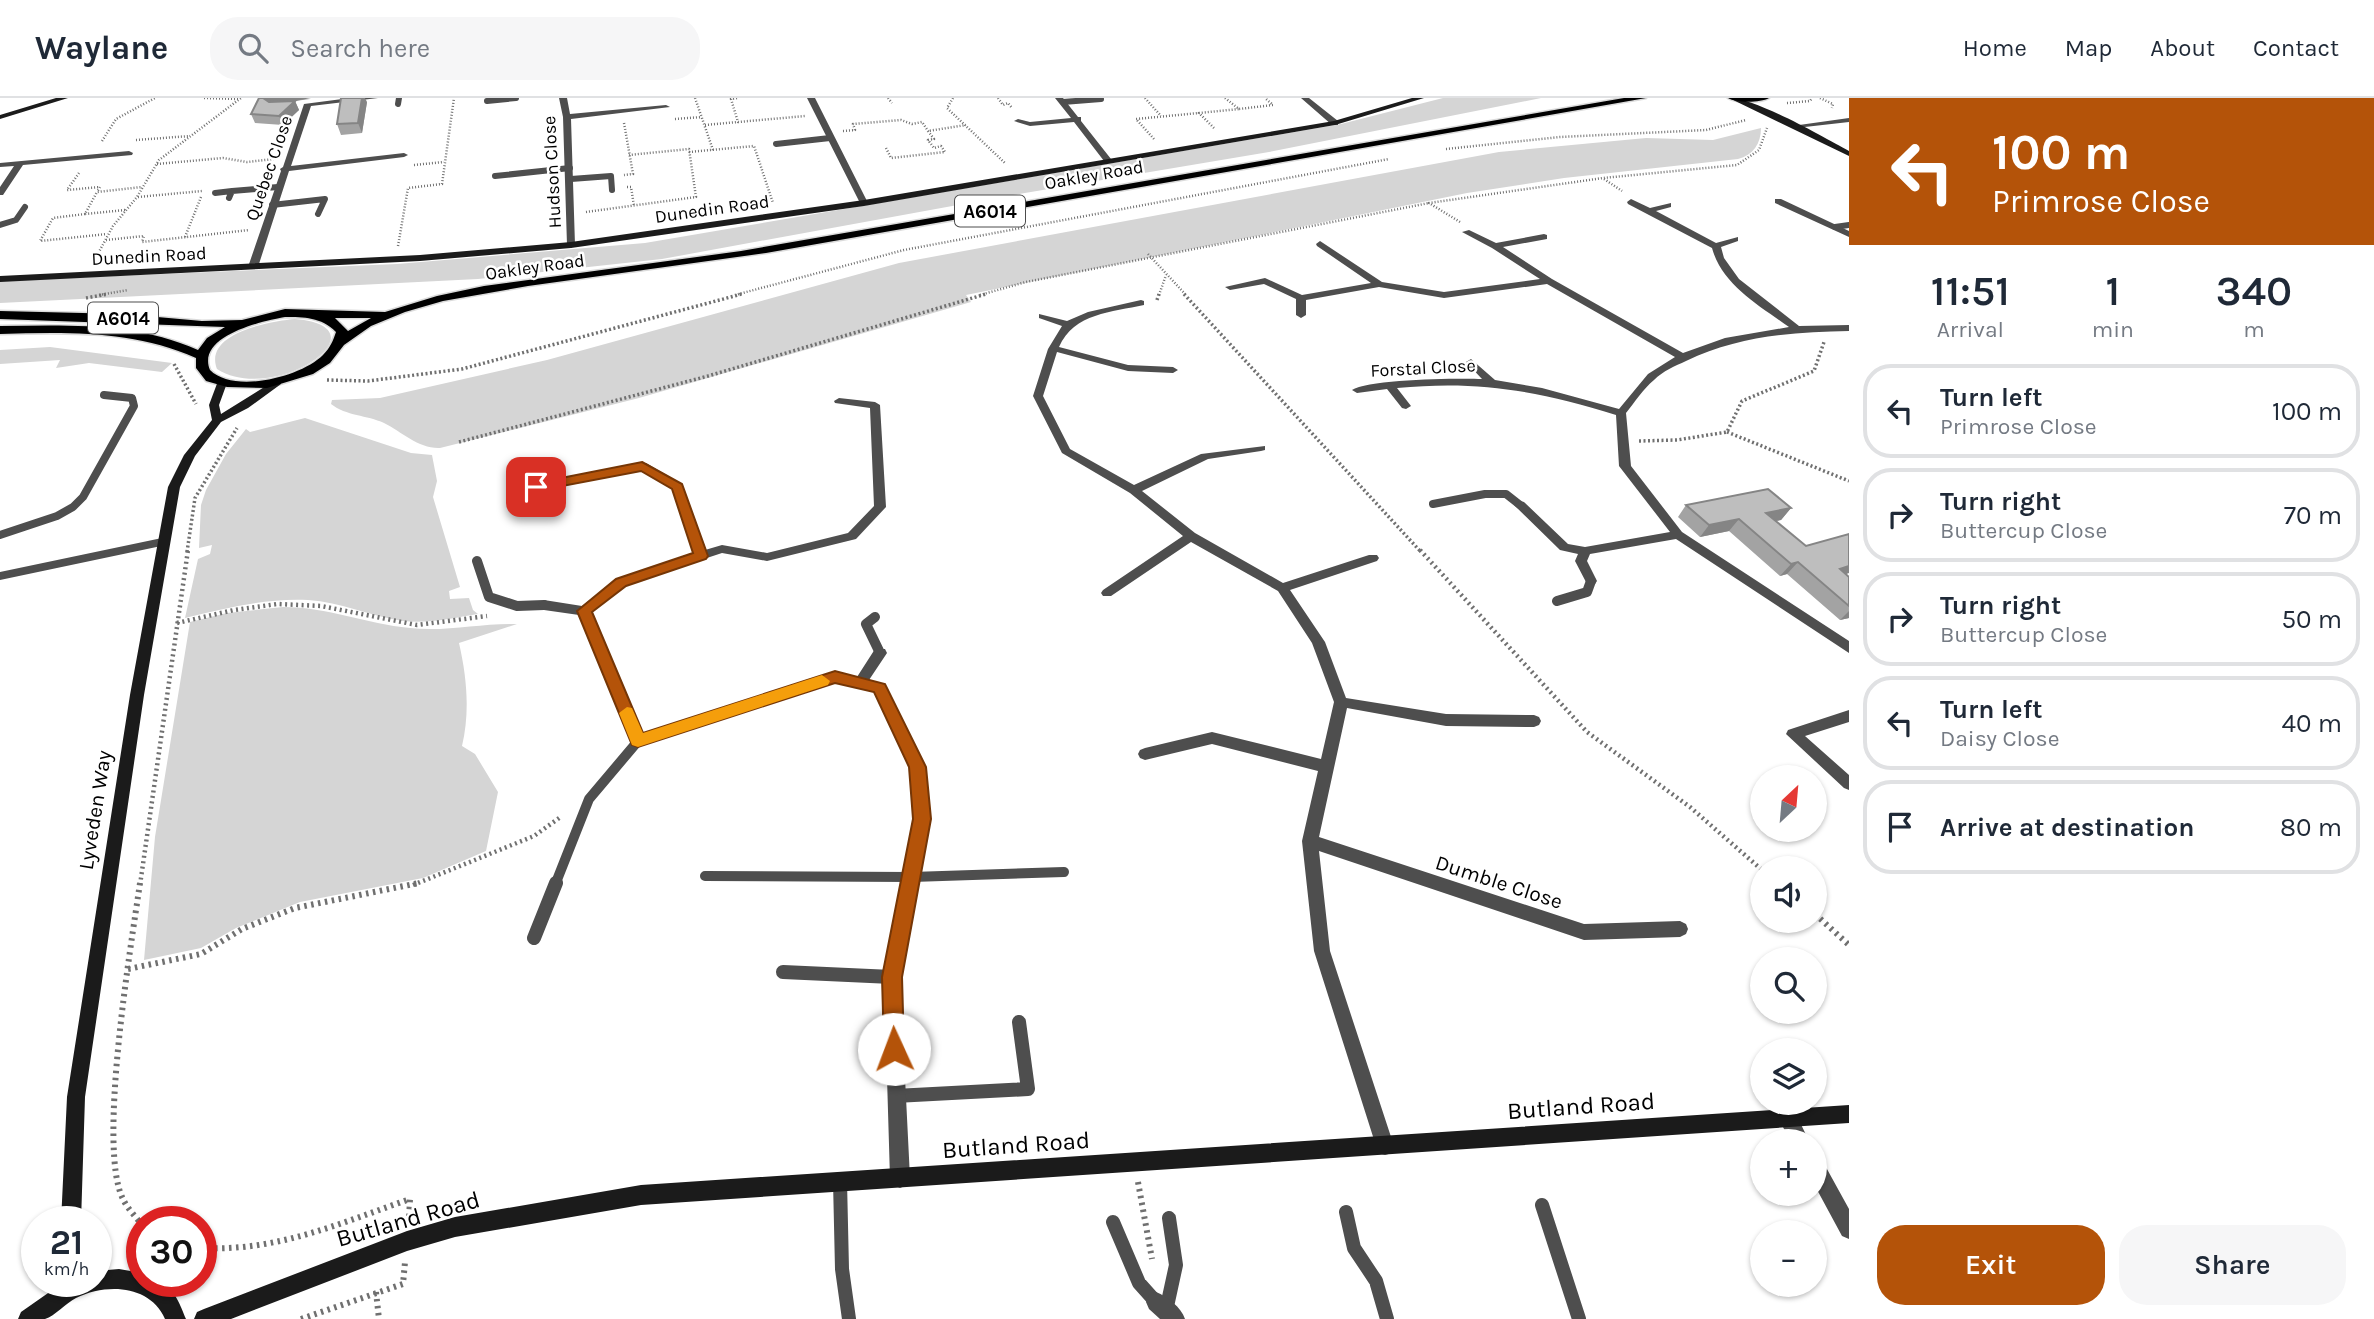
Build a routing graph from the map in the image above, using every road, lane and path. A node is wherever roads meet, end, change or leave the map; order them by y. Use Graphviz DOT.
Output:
graph roads {
  1 [pos="64,98"];
  2 [pos="155,98"];
  3 [pos="204,98"];
  4 [pos="374,98"];
  5 [pos="454,98"];
  6 [pos="516,98"];
  7 [pos="563,98"];
  8 [pos="695,98"];
  9 [pos="737,98"];
  10 [pos="811,98"];
  11 [pos="888,98"];
  12 [pos="953,98"];
  13 [pos="1145,98"];
  14 [pos="1225,98"];
  15 [pos="1265,98"];
  16 [pos="1305,98"];
  17 [pos="1420,98"];
  18 [pos="1640,98"];
  19 [pos="1733,98"];
  20 [pos="1764,98"];
  21 [pos="1812,98"];
  22 [pos="240,99"];
  23 [pos="1101,99"];
  24 [pos="1061,100"];
  25 [pos="487,101"];
  26 [pos="892,103"];
  27 [pos="308,104"];
  28 [pos="296,105"];
  29 [pos="1777,105"];
  30 [pos="666,107"];
  31 [pos="1239,109"];
  32 [pos="623,111"];
  33 [pos="1199,113"];
  34 [pos="819,115"];
  35 [pos="0,117"];
  36 [pos="567,117"];
  37 [pos="1162,117"];
  38 [pos="1079,119"];
  39 [pos="1750,119"];
  40 [pos="1849,120"];
  41 [pos="1018,121"];
  42 [pos="738,122"];
  43 [pos="1335,122"];
  44 [pos="1787,122"];
  45 [pos="1763,124"];
  46 [pos="705,125"];
  47 [pos="966,125"];
  48 [pos="1796,127"];
  49 [pos="928,131"];
  50 [pos="829,135"];
  51 [pos="191,136"];
  52 [pos="1227,140"];
  53 [pos="114,141"];
  54 [pos="127,141"];
  55 [pos="101,142"];
  56 [pos="394,143"];
  57 [pos="776,144"];
  58 [pos="886,148"];
  59 [pos="713,150"];
  60 [pos="1165,150"];
  61 [pos="1437,150"];
  62 [pos="689,152"];
  63 [pos="129,153"];
  64 [pos="1849,154"];
  65 [pos="404,155"];
  66 [pos="629,155"];
  67 [pos="106,156"];
  68 [pos="387,156"];
  69 [pos="94,157"];
  70 [pos="288,157"];
  71 [pos="1398,157"];
  72 [pos="1107,159"];
  73 [pos="20,163"];
  74 [pos="157,164"];
  75 [pos="0,165"];
  76 [pos="96,168"];
  77 [pos="570,168"];
  78 [pos="284,169"];
  79 [pos="520,173"];
  80 [pos="1021,175"];
  81 [pos="495,176"];
  82 [pos="611,177"];
  83 [pos="1603,178"];
  84 [pos="570,179"];
  85 [pos="522,186"];
  86 [pos="143,187"];
  87 [pos="278,187"];
  88 [pos="612,190"];
  89 [pos="97,192"];
  90 [pos="0,193"];
  91 [pos="215,193"];
  92 [pos="137,197"];
  93 [pos="1778,201"];
  94 [pos="1631,202"];
  95 [pos="864,203"];
  96 [pos="1429,203"];
  97 [pos="272,205"];
  98 [pos="1668,205"];
  99 [pos="25,207"];
  100 [pos="126,210"];
  101 [pos="1651,210"];
  102 [pos="85,214"];
  103 [pos="318,214"];
  104 [pos="571,214"];
  105 [pos="777,215"];
  106 [pos="0,225"];
  107 [pos="1849,225"];
  108 [pos="1835,227"];
  109 [pos="265,229"];
  110 [pos="1466,232"];
  111 [pos="108,234"];
  112 [pos="1849,234"];
  113 [pos="185,237"];
  114 [pos="1544,237"];
  115 [pos="1735,239"];
  116 [pos="105,240"];
  117 [pos="1320,244"];
  118 [pos="571,245"];
  119 [pos="1495,246"];
  120 [pos="1716,246"];
  121 [pos="396,255"];
  122 [pos="1150,257"];
  123 [pos="253,267"];
  124 [pos="155,272"];
  125 [pos="86,275"];
  126 [pos="0,279"];
  127 [pos="1549,281"];
  128 [pos="1379,284"];
  129 [pos="1230,287"];
  130 [pos="1301,298"];
  131 [pos="81,299"];
  132 [pos="1140,303"];
  133 [pos="387,314"];
  134 [pos="0,315"];
  135 [pos="321,315"];
  136 [pos="1042,316"];
  137 [pos="1301,316"];
  138 [pos="245,322"];
  139 [pos="1068,325"];
  140 [pos="1795,327"];
  141 [pos="1829,328"];
  142 [pos="1849,328"];
  143 [pos="0,330"];
  144 [pos="341,342"];
  145 [pos="1055,349"];
  146 [pos="169,356"];
  147 [pos="201,356"];
  148 [pos="1684,358"];
  149 [pos="1471,362"];
  150 [pos="1173,370"];
  151 [pos="330,379"];
  152 [pos="277,382"];
  153 [pos="1492,382"];
  154 [pos="222,383"];
  155 [pos="1389,386"];
  156 [pos="1357,390"];
  157 [pos="104,395"];
  158 [pos="839,401"];
  159 [pos="1406,406"];
  160 [pos="196,408"];
  161 [pos="1621,413"];
  162 [pos="246,420"];
  163 [pos="217,421"];
  164 [pos="1727,432"];
  165 [pos="458,442"];
  166 [pos="1261,448"];
  167 [pos="1622,451"];
  168 [pos="1849,481"];
  169 [pos="536,487"];
  170 [pos="1134,490"];
  171 [pos="1433,504"];
  172 [pos="1520,505"];
  173 [pos="0,535"];
  174 [pos="1678,535"];
  175 [pos="1191,536"];
  176 [pos="162,542"];
  177 [pos="1586,551"];
  178 [pos="701,556"];
  179 [pos="1373,558"];
  180 [pos="477,561"];
  181 [pos="0,576"];
  182 [pos="1591,582"];
  183 [pos="1282,588"];
  184 [pos="1107,593"];
  185 [pos="1557,601"];
  186 [pos="544,605"];
  187 [pos="584,611"];
  188 [pos="492,615"];
  189 [pos="875,617"];
  190 [pos="177,623"];
  191 [pos="1849,648"];
  192 [pos="880,653"];
  193 [pos="860,683"];
  194 [pos="1341,702"];
  195 [pos="1849,716"];
  196 [pos="1534,721"];
  197 [pos="638,741"];
  198 [pos="1144,754"];
  199 [pos="1328,767"];
  200 [pos="1849,784"];
  201 [pos="564,814"];
  202 [pos="1310,841"];
  203 [pos="1750,860"];
  204 [pos="1064,872"];
  205 [pos="705,876"];
  206 [pos="912,877"];
  207 [pos="1827,925"];
  208 [pos="1680,929"];
  209 [pos="534,938"];
  210 [pos="1849,945"];
  211 [pos="128,969"];
  212 [pos="783,972"];
  213 [pos="892,977"];
  214 [pos="1019,1022"];
  215 [pos="895,1096"];
  216 [pos="1849,1114"];
  217 [pos="1788,1119"];
  218 [pos="1793,1129"];
  219 [pos="1385,1146"];
  220 [pos="1135,1164"];
  221 [pos="900,1178"];
  222 [pos="840,1181"];
  223 [pos="1827,1189"];
  224 [pos="1542,1205"];
  225 [pos="72,1206"];
  226 [pos="128,1206"];
  227 [pos="1346,1212"];
  228 [pos="1168,1218"];
  229 [pos="408,1222"];
  230 [pos="1113,1222"];
  231 [pos="1849,1229"];
  232 [pos="217,1250"];
  233 [pos="405,1266"];
  234 [pos="1153,1267"];
  235 [pos="112,1280"];
  236 [pos="376,1292"];
  237 [pos="57,1297"];
  238 [pos="1166,1311"];
  239 [pos="28,1319"];
  240 [pos="176,1319"];
  241 [pos="204,1319"];
  242 [pos="301,1319"];
  243 [pos="379,1319"];
  244 [pos="849,1319"];
  245 [pos="1387,1319"];
  246 [pos="1579,1319"];
  1 -- 35 [label="street"];
  2 -- 55 [label="path"];
  3 -- 22 [label="path"];
  4 -- 27 [label="street, Quebec Close"];
  5 -- 121 [label="path"];
  6 -- 25 [label="lane"];
  7 -- 36 [label="street, Hudson Close"];
  8 -- 46 [label="path"];
  9 -- 42 [label="path"];
  10 -- 34 [label="street"];
  11 -- 26 [label="path"];
  12 -- 47 [label="path"];
  13 -- 37 [label="path"];
  14 -- 31 [label="path"];
  15 -- 31 [label="path"];
  16 -- 43 [label="street"];
  17 -- 43 [label="street, Dunedin Road"];
  18 -- 133 [label="main road, Oakley Road / A6014"];
  19 -- 20 [label="main road"];
  19 -- 44 [label="street"];
  20 -- 44 [label="street"];
  21 -- 29 [label="path"];
  22 -- 51 [label="path"];
  23 -- 24 [label="lane"];
  24 -- 38 [label="street"];
  27 -- 28 [label="street"];
  27 -- 70 [label="street, Quebec Close"];
  30 -- 32 [label="street"];
  31 -- 33 [label="path"];
  32 -- 36 [label="street"];
  32 -- 66 [label="path"];
  33 -- 37 [label="path"];
  33 -- 52 [label="path"];
  34 -- 42 [label="path"];
  34 -- 50 [label="street"];
  36 -- 77 [label="street, Hudson Close"];
  37 -- 60 [label="path"];
  38 -- 41 [label="street"];
  38 -- 72 [label="street"];
  39 -- 61 [label="path"];
  40 -- 48 [label="street"];
  42 -- 46 [label="path"];
  43 -- 52 [label="street, Dunedin Road"];
  44 -- 48 [label="street"];
  45 -- 83 [label="path"];
  46 -- 59 [label="path"];
  47 -- 49 [label="path"];
  47 -- 80 [label="path"];
  48 -- 64 [label="street"];
  49 -- 50 [label="path"];
  49 -- 58 [label="path"];
  50 -- 57 [label="lane"];
  50 -- 95 [label="street"];
  51 -- 54 [label="path"];
  51 -- 74 [label="path"];
  52 -- 60 [label="street, Dunedin Road"];
  53 -- 55 [label="path"];
  55 -- 69 [label="path"];
  56 -- 68 [label="street"];
  59 -- 62 [label="path"];
  59 -- 105 [label="path"];
  60 -- 72 [label="street, Dunedin Road"];
  62 -- 66 [label="path"];
  62 -- 104 [label="path"];
  63 -- 67 [label="street"];
  65 -- 68 [label="street"];
  66 -- 82 [label="path"];
  67 -- 69 [label="street"];
  67 -- 76 [label="street"];
  68 -- 78 [label="street"];
  69 -- 73 [label="street"];
  69 -- 89 [label="path"];
  70 -- 74 [label="path"];
  70 -- 78 [label="street, Quebec Close"];
  71 -- 151 [label="path"];
  72 -- 80 [label="street, Dunedin Road"];
  73 -- 75 [label="street"];
  73 -- 90 [label="street"];
  74 -- 86 [label="path"];
  77 -- 79 [label="lane"];
  77 -- 84 [label="street, Hudson Close"];
  78 -- 87 [label="street, Quebec Close"];
  79 -- 81 [label="lane"];
  79 -- 85 [label="lane"];
  80 -- 95 [label="street, Dunedin Road"];
  82 -- 84 [label="lane"];
  82 -- 88 [label="lane"];
  83 -- 94 [label="path"];
  83 -- 96 [label="path"];
  84 -- 104 [label="street, Hudson Close"];
  86 -- 89 [label="path"];
  86 -- 92 [label="path"];
  87 -- 91 [label="lane"];
  87 -- 97 [label="street, Quebec Close"];
  89 -- 102 [label="path"];
  92 -- 100 [label="path"];
  92 -- 113 [label="path"];
  93 -- 108 [label="street"];
  94 -- 101 [label="street"];
  95 -- 105 [label="street, Dunedin Road"];
  96 -- 110 [label="path"];
  96 -- 122 [label="path"];
  97 -- 103 [label="lane"];
  97 -- 109 [label="street, Quebec Close"];
  98 -- 101 [label="street"];
  99 -- 106 [label="lane"];
  100 -- 102 [label="path"];
  100 -- 111 [label="path"];
  101 -- 120 [label="street"];
  102 -- 111 [label="path"];
  104 -- 118 [label="street, Hudson Close"];
  105 -- 118 [label="street, Dunedin Road"];
  107 -- 108 [label="lane"];
  108 -- 112 [label="street"];
  109 -- 113 [label="path"];
  109 -- 123 [label="street, Quebec Close"];
  110 -- 119 [label="street"];
  111 -- 116 [label="path"];
  113 -- 116 [label="path"];
  114 -- 119 [label="street"];
  115 -- 120 [label="street"];
  116 -- 125 [label="path"];
  117 -- 128 [label="street"];
  118 -- 123 [label="street, Dunedin Road"];
  119 -- 127 [label="street"];
  120 -- 140 [label="street"];
  122 -- 165 [label="path"];
  122 -- 203 [label="path"];
  123 -- 124 [label="street, Dunedin Road"];
  124 -- 125 [label="street, Dunedin Road"];
  124 -- 131 [label="path"];
  125 -- 126 [label="street, Dunedin Road"];
  127 -- 128 [label="street"];
  127 -- 148 [label="street"];
  128 -- 130 [label="street"];
  129 -- 130 [label="street"];
  130 -- 137 [label="street"];
  132 -- 139 [label="street"];
  133 -- 135 [label="main road, Oakley Road"];
  133 -- 144 [label="main road, Oakley Road"];
  134 -- 138 [label="main road, A6014"];
  135 -- 138 [label="main road, Oakley Road"];
  135 -- 144 [label="main road"];
  136 -- 139 [label="street"];
  138 -- 147 [label="main road"];
  139 -- 145 [label="street"];
  140 -- 141 [label="street"];
  140 -- 148 [label="street"];
  141 -- 142 [label="street"];
  141 -- 164 [label="path"];
  143 -- 147 [label="main road, A6014"];
  144 -- 152 [label="main road, Oakley Road"];
  145 -- 150 [label="street"];
  145 -- 170 [label="street"];
  146 -- 160 [label="path"];
  147 -- 154 [label="main road"];
  148 -- 161 [label="street"];
  149 -- 153 [label="street, Forstal Close"];
  152 -- 154 [label="main road, Oakley Road"];
  152 -- 163 [label="street, Lyveden Way"];
  153 -- 155 [label="street, Forstal Close"];
  153 -- 161 [label="street, Forstal Close"];
  154 -- 163 [label="street"];
  155 -- 156 [label="street, Forstal Close"];
  155 -- 159 [label="street"];
  157 -- 173 [label="lane"];
  158 -- 178 [label="street"];
  161 -- 167 [label="street"];
  162 -- 190 [label="path"];
  163 -- 176 [label="street, Lyveden Way"];
  164 -- 167 [label="path"];
  164 -- 168 [label="path"];
  166 -- 170 [label="street"];
  167 -- 174 [label="street"];
  169 -- 178 [label="street"];
  170 -- 175 [label="street"];
  171 -- 172 [label="lane"];
  172 -- 177 [label="street"];
  174 -- 177 [label="street"];
  174 -- 191 [label="street"];
  175 -- 183 [label="street"];
  175 -- 184 [label="street"];
  176 -- 181 [label="street"];
  176 -- 225 [label="street, Lyveden Way"];
  177 -- 182 [label="street"];
  178 -- 187 [label="street"];
  179 -- 183 [label="street"];
  180 -- 186 [label="lane"];
  182 -- 185 [label="lane"];
  183 -- 194 [label="street"];
  186 -- 187 [label="street"];
  187 -- 197 [label="street"];
  188 -- 190 [label="path"];
  189 -- 192 [label="lane"];
  190 -- 211 [label="path"];
  192 -- 193 [label="street"];
  193 -- 197 [label="street"];
  193 -- 206 [label="street"];
  194 -- 196 [label="street"];
  194 -- 199 [label="street"];
  195 -- 200 [label="street"];
  197 -- 209 [label="lane"];
  198 -- 199 [label="street"];
  199 -- 202 [label="street"];
  201 -- 211 [label="path"];
  202 -- 208 [label="street, Dumble Close"];
  202 -- 219 [label="street"];
  204 -- 206 [label="lane"];
  205 -- 206 [label="lane"];
  206 -- 213 [label="street"];
  207 -- 210 [label="path"];
  211 -- 226 [label="path"];
  212 -- 213 [label="lane"];
  213 -- 215 [label="street"];
  214 -- 215 [label="lane"];
  215 -- 221 [label="street"];
  216 -- 217 [label="street, Butland Road"];
  217 -- 218 [label="street"];
  217 -- 219 [label="street, Butland Road"];
  219 -- 220 [label="street, Butland Road"];
  220 -- 221 [label="street, Butland Road"];
  220 -- 234 [label="path"];
  221 -- 222 [label="street, Butland Road"];
  222 -- 241 [label="street, Butland Road"];
  222 -- 244 [label="lane"];
  223 -- 231 [label="street"];
  224 -- 246 [label="lane"];
  227 -- 245 [label="lane"];
  228 -- 238 [label="lane"];
  229 -- 232 [label="path"];
  230 -- 238 [label="lane"];
  233 -- 236 [label="path"];
  235 -- 240 [label="street"];
  236 -- 242 [label="path"];
  236 -- 243 [label="path"];
  237 -- 239 [label="street"];
}
